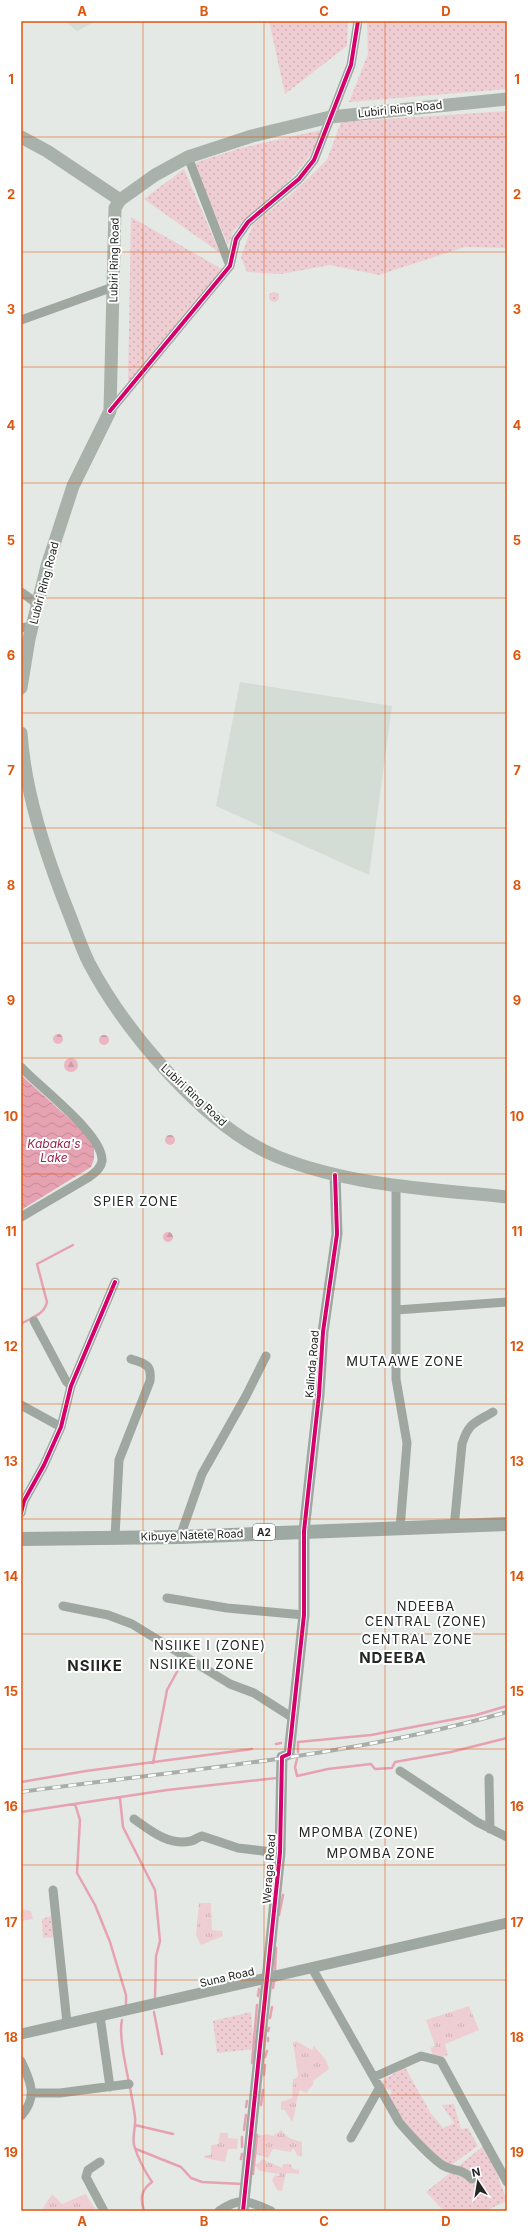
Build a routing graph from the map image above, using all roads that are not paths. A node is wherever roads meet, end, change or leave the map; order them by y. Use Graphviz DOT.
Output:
graph roads {
  1 [pos="358,21"];
  2 [pos="507,99"];
  3 [pos="328,122"];
  4 [pos="21,137"];
  5 [pos="188,157"];
  6 [pos="120,200"];
  7 [pos="230,266"];
  8 [pos="113,286"];
  9 [pos="21,320"];
  10 [pos="110,411"];
  11 [pos="21,592"];
  12 [pos="39,605"];
  13 [pos="27,627"];
  14 [pos="21,688"];
  15 [pos="21,733"];
  16 [pos="21,1067"];
  17 [pos="335,1175"];
  18 [pos="396,1186"];
  19 [pos="507,1197"];
  20 [pos="21,1217"];
  21 [pos="115,1282"];
  22 [pos="507,1302"];
  23 [pos="396,1310"];
  24 [pos="34,1321"];
  25 [pos="266,1356"];
  26 [pos="131,1359"];
  27 [pos="71,1386"];
  28 [pos="21,1404"];
  29 [pos="493,1412"];
  30 [pos="61,1427"];
  31 [pos="21,1513"];
  32 [pos="507,1524"];
  33 [pos="454,1528"];
  34 [pos="400,1529"];
  35 [pos="304,1531"];
  36 [pos="115,1537"];
  37 [pos="180,1537"];
  38 [pos="21,1539"];
  39 [pos="167,1598"];
  40 [pos="63,1606"];
  41 [pos="304,1615"];
  42 [pos="293,1718"];
  43 [pos="400,1771"];
  44 [pos="489,1778"];
  45 [pos="134,1819"];
  46 [pos="490,1829"];
  47 [pos="507,1837"];
  48 [pos="280,1853"];
  49 [pos="53,1890"];
  50 [pos="507,1923"];
  51 [pos="312,1968"];
  52 [pos="267,1978"];
  53 [pos="100,2016"];
  54 [pos="67,2023"];
  55 [pos="21,2034"];
  56 [pos="21,2062"];
  57 [pos="374,2077"];
  58 [pos="129,2084"];
  59 [pos="110,2087"];
  60 [pos="380,2087"];
  61 [pos="33,2093"];
  62 [pos="21,2116"];
  63 [pos="351,2138"];
  64 [pos="100,2162"];
  65 [pos="472,2179"];
  66 [pos="507,2182"];
  67 [pos="244,2206"];
  68 [pos="104,2211"];
  69 [pos="219,2211"];
  70 [pos="270,2211"];
  1 -- 3 [label="street"];
  2 -- 3 [label="main road, Lubiri Ring Road"];
  3 -- 5 [label="main road, Lubiri Ring Road"];
  3 -- 7 [label="street"];
  4 -- 6 [label="main road"];
  5 -- 6 [label="main road, Lubiri Ring Road"];
  5 -- 7 [label="street"];
  6 -- 8 [label="main road, Lubiri Ring Road"];
  7 -- 10 [label="street"];
  8 -- 9 [label="street"];
  8 -- 10 [label="main road, Lubiri Ring Road"];
  10 -- 12 [label="main road, Lubiri Ring Road"];
  11 -- 12 [label="street"];
  12 -- 13 [label="main road, Lubiri Ring Road"];
  13 -- 14 [label="main road, Lubiri Ring Road"];
  15 -- 17 [label="main road, Lubiri Ring Road"];
  16 -- 20 [label="street"];
  17 -- 18 [label="main road, Lubiri Ring Road"];
  17 -- 35 [label="street, Kalinda Road"];
  18 -- 19 [label="main road, Lubiri Ring Road"];
  18 -- 23 [label="street"];
  21 -- 27 [label="street"];
  22 -- 23 [label="street"];
  23 -- 34 [label="street"];
  24 -- 27 [label="street"];
  25 -- 37 [label="street"];
  26 -- 36 [label="street"];
  27 -- 30 [label="street"];
  28 -- 30 [label="street"];
  29 -- 33 [label="street"];
  30 -- 31 [label="street"];
  32 -- 33 [label="main road, Kibuye Natete Road / A2"];
  33 -- 34 [label="main road, Kibuye Natete Road / A2"];
  34 -- 35 [label="main road, Kibuye Natete Road / A2"];
  35 -- 37 [label="main road, Kibuye Natete Road / A2"];
  35 -- 41 [label="street, Weraga Road"];
  36 -- 37 [label="main road, Kibuye Natete Road / A2"];
  36 -- 38 [label="main road, Kibuye Natete Road / A2"];
  39 -- 41 [label="street"];
  40 -- 42 [label="street"];
  41 -- 42 [label="street, Weraga Road"];
  42 -- 48 [label="street, Weraga Road"];
  43 -- 46 [label="street"];
  44 -- 46 [label="street"];
  45 -- 48 [label="street"];
  46 -- 47 [label="street"];
  48 -- 52 [label="street, Weraga Road"];
  49 -- 54 [label="street"];
  50 -- 51 [label="street, Suna Road"];
  51 -- 52 [label="street, Suna Road"];
  51 -- 57 [label="street"];
  52 -- 53 [label="street, Suna Road"];
  52 -- 67 [label="street, Weraga Road"];
  53 -- 54 [label="street, Suna Road"];
  53 -- 59 [label="street"];
  54 -- 55 [label="street, Suna Road"];
  56 -- 61 [label="street"];
  57 -- 60 [label="street"];
  57 -- 66 [label="street"];
  58 -- 59 [label="street"];
  59 -- 61 [label="street"];
  60 -- 63 [label="street"];
  60 -- 65 [label="street"];
  61 -- 62 [label="street"];
  64 -- 68 [label="street"];
  67 -- 69 [label="street"];
  67 -- 70 [label="street"];
}
